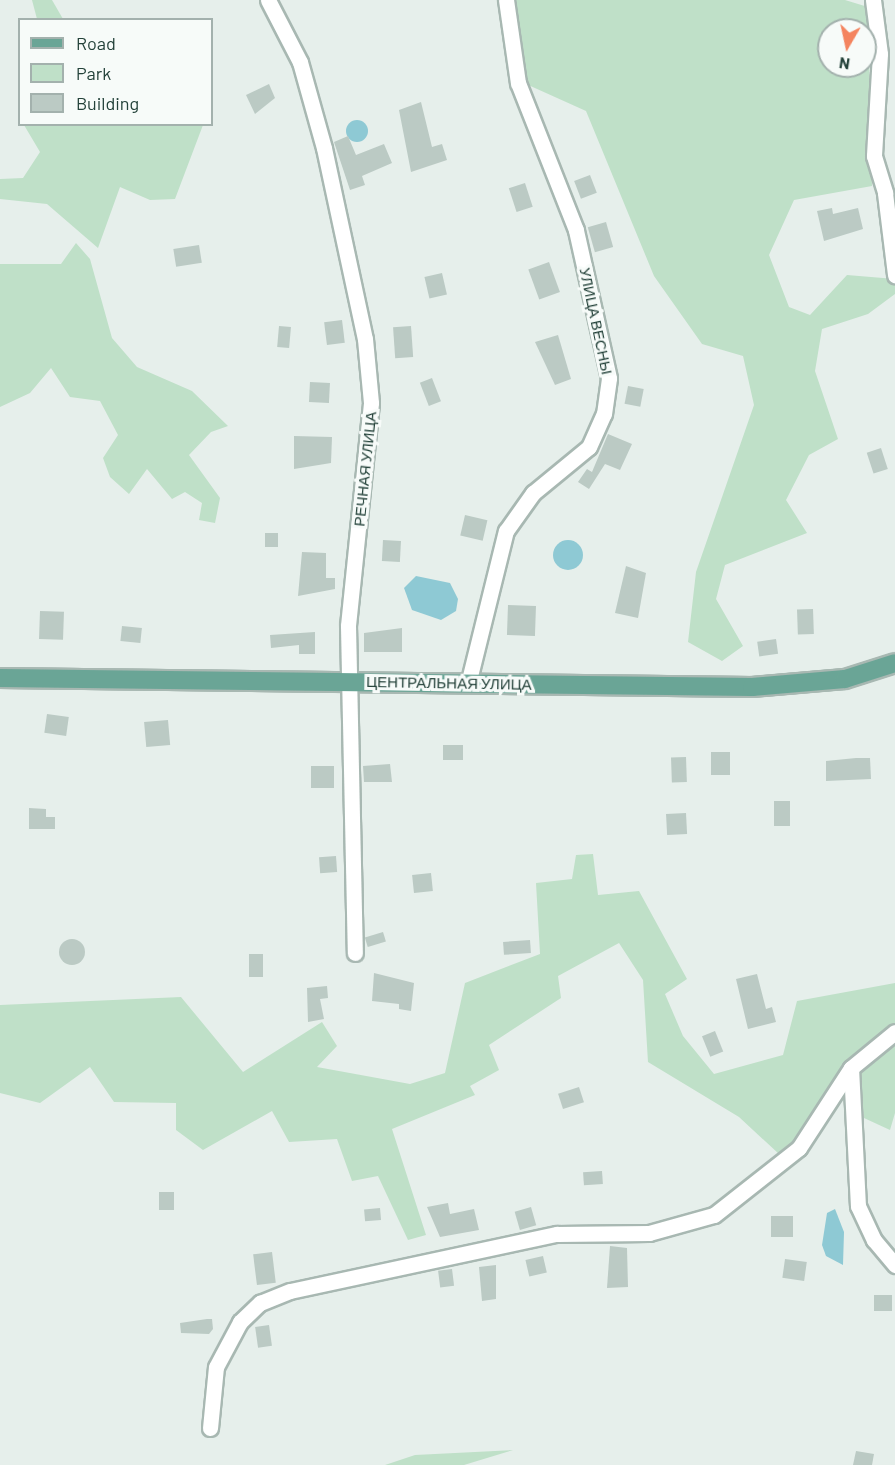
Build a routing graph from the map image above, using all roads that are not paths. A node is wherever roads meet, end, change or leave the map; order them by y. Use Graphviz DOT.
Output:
graph roads {
  1 [pos="268,0"];
  2 [pos="506,0"];
  3 [pos="873,0"];
  4 [pos="895,275"];
  5 [pos="895,663"];
  6 [pos="0,678"];
  7 [pos="347,682"];
  8 [pos="468,684"];
  9 [pos="355,953"];
  10 [pos="895,1032"];
  11 [pos="851,1068"];
  12 [pos="895,1265"];
  13 [pos="210,1428"];
  1 -- 7 [label="street, РЕЧНАЯ УЛИЦА"];
  2 -- 8 [label="street, УЛИЦА ВЕСНЫ"];
  3 -- 4 [label="street"];
  5 -- 8 [label="main road, ЦЕНТРАЛЬНАЯ УЛИЦА"];
  6 -- 7 [label="main road, ЦЕНТРАЛЬНАЯ УЛИЦА"];
  7 -- 8 [label="main road, ЦЕНТРАЛЬНАЯ УЛИЦА"];
  7 -- 9 [label="street, РЕЧНАЯ УЛИЦА"];
  10 -- 11 [label="street"];
  11 -- 12 [label="street"];
  11 -- 13 [label="street"];
}
